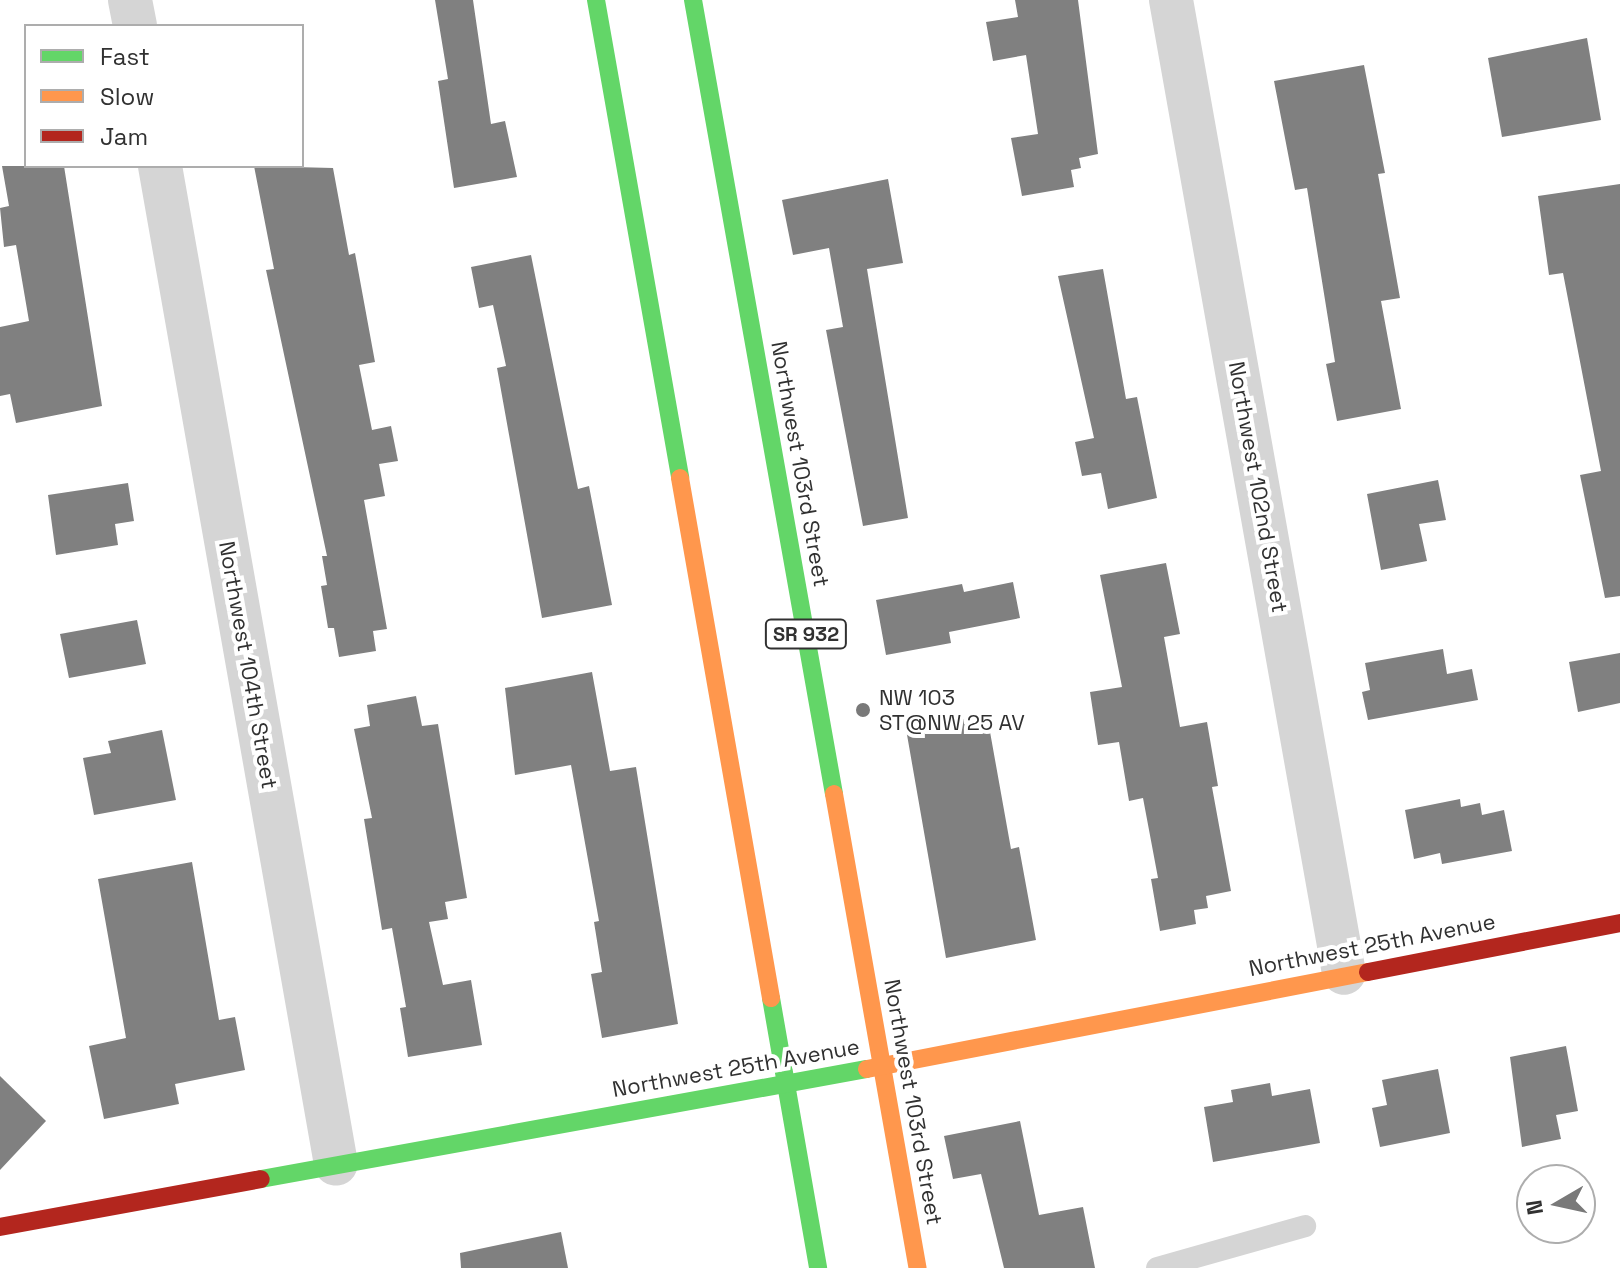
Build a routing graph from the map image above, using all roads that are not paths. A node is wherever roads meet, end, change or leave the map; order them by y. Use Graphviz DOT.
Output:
graph roads {
  1 [pos="130,0"];
  2 [pos="596,0"];
  3 [pos="693,0"];
  4 [pos="1171,0"];
  5 [pos="135,24"];
  6 [pos="160,168"];
  7 [pos="1620,923"];
  8 [pos="1344,973"];
  9 [pos="883,1066"];
  10 [pos="785,1083"];
  11 [pos="336,1164"];
  12 [pos="1305,1226"];
  13 [pos="0,1227"];
  14 [pos="818,1268"];
  15 [pos="918,1268"];
  16 [pos="1157,1268"];
  1 -- 5 [label="street"];
  2 -- 10 [label="main road"];
  3 -- 9 [label="main road, Northwest 103rd Street / SR 932"];
  4 -- 8 [label="street, Northwest 102nd Street"];
  6 -- 11 [label="street, Northwest 104th Street"];
  7 -- 8 [label="main road, Northwest 25th Avenue"];
  8 -- 9 [label="main road, Northwest 25th Avenue"];
  9 -- 10 [label="main road, Northwest 25th Avenue"];
  9 -- 15 [label="main road, Northwest 103rd Street / SR 932"];
  10 -- 11 [label="main road, Northwest 25th Avenue"];
  10 -- 14 [label="main road"];
  11 -- 13 [label="main road, Northwest 25th Avenue"];
  12 -- 16 [label="lane"];
}
